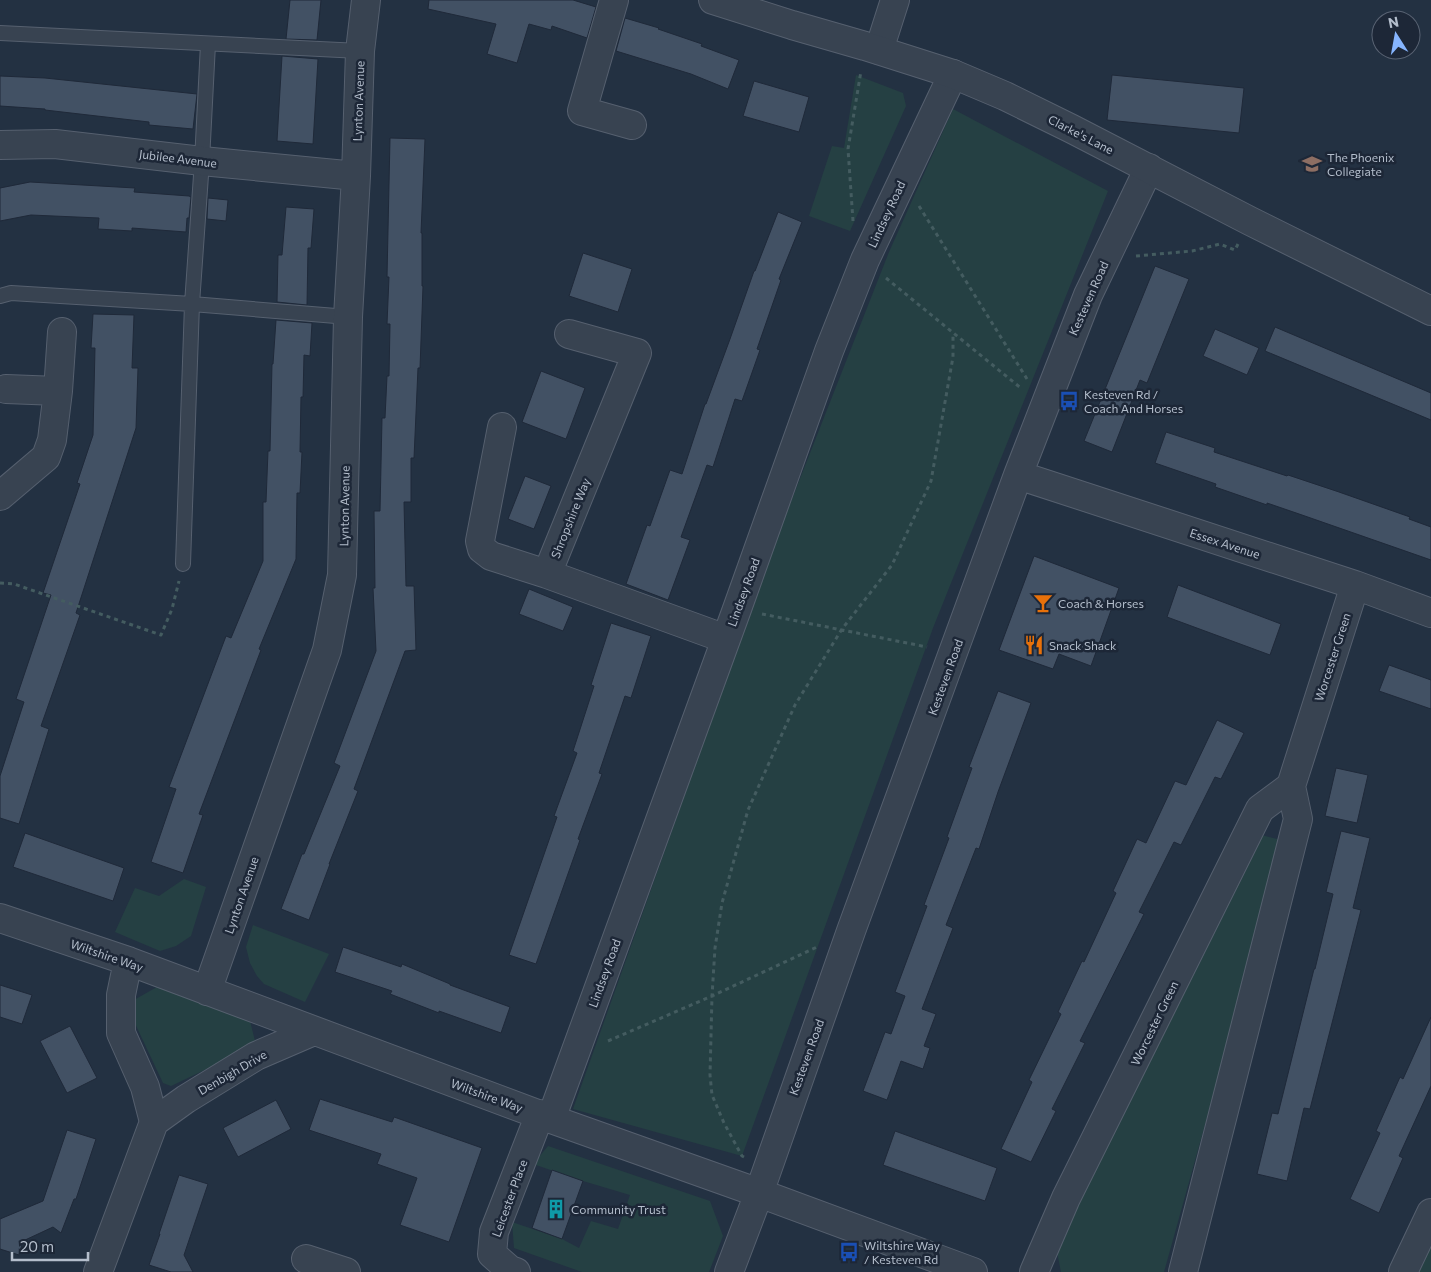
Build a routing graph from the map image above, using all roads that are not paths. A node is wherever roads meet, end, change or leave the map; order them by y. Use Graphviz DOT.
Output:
graph roads {
  1 [pos="366,0"];
  2 [pos="614,0"];
  3 [pos="713,0"];
  4 [pos="895,0"];
  5 [pos="0,33"];
  6 [pos="208,44"];
  7 [pos="872,48"];
  8 [pos="360,51"];
  9 [pos="953,74"];
  10 [pos="632,125"];
  11 [pos="0,144"];
  12 [pos="202,161"];
  13 [pos="1149,168"];
  14 [pos="356,176"];
  15 [pos="0,296"];
  16 [pos="192,304"];
  17 [pos="1431,311"];
  18 [pos="348,317"];
  19 [pos="62,332"];
  20 [pos="569,334"];
  21 [pos="6,389"];
  22 [pos="58,391"];
  23 [pos="502,427"];
  24 [pos="1018,475"];
  25 [pos="0,496"];
  26 [pos="183,564"];
  27 [pos="547,574"];
  28 [pos="1355,585"];
  29 [pos="1431,613"];
  30 [pos="726,639"];
  31 [pos="1291,786"];
  32 [pos="0,918"];
  33 [pos="128,961"];
  34 [pos="207,991"];
  35 [pos="314,1031"];
  36 [pos="546,1116"];
  37 [pos="154,1122"];
  38 [pos="759,1193"];
  39 [pos="1431,1213"];
  40 [pos="306,1259"];
  41 [pos="500,1268"];
  42 [pos="98,1272"];
  43 [pos="346,1272"];
  44 [pos="729,1272"];
  45 [pos="973,1272"];
  46 [pos="1034,1272"];
  47 [pos="1183,1272"];
  48 [pos="1403,1272"];
  1 -- 8 [label="street, Lynton Avenue"];
  2 -- 10 [label="street"];
  3 -- 7 [label="street, Clarke's Lane"];
  4 -- 7 [label="street"];
  5 -- 6 [label="lane"];
  6 -- 8 [label="lane"];
  6 -- 12 [label="lane"];
  7 -- 9 [label="street, Clarke's Lane"];
  8 -- 14 [label="street, Lynton Avenue"];
  9 -- 13 [label="street, Clarke's Lane"];
  9 -- 30 [label="street, Lindsey Road"];
  11 -- 12 [label="street, Jubilee Avenue"];
  12 -- 14 [label="street, Jubilee Avenue"];
  12 -- 16 [label="lane"];
  13 -- 17 [label="street, Clarke's Lane"];
  13 -- 24 [label="street, Kesteven Road"];
  14 -- 18 [label="street, Lynton Avenue"];
  15 -- 16 [label="lane"];
  16 -- 18 [label="lane"];
  16 -- 26 [label="lane"];
  18 -- 34 [label="street, Lynton Avenue"];
  19 -- 22 [label="street"];
  20 -- 27 [label="street, Shropshire Way"];
  21 -- 22 [label="street"];
  22 -- 25 [label="street"];
  23 -- 27 [label="street"];
  24 -- 28 [label="street, Essex Avenue"];
  24 -- 38 [label="street, Kesteven Road"];
  27 -- 30 [label="street, Shropshire Way"];
  28 -- 29 [label="street, Essex Avenue"];
  28 -- 31 [label="street, Worcester Green"];
  30 -- 36 [label="street, Lindsey Road"];
  31 -- 46 [label="street, Worcester Green"];
  31 -- 47 [label="street, Worcester Green"];
  32 -- 33 [label="street, Wiltshire Way"];
  33 -- 34 [label="street, Wiltshire Way"];
  33 -- 37 [label="street"];
  34 -- 35 [label="street, Wiltshire Way"];
  35 -- 36 [label="street, Wiltshire Way"];
  35 -- 37 [label="street, Denbigh Drive"];
  36 -- 38 [label="street, Wiltshire Way"];
  36 -- 41 [label="street, Leicester Place"];
  37 -- 42 [label="street"];
  38 -- 44 [label="street"];
  38 -- 45 [label="street, Wiltshire Way"];
  39 -- 48 [label="street"];
  40 -- 43 [label="street"];
}
